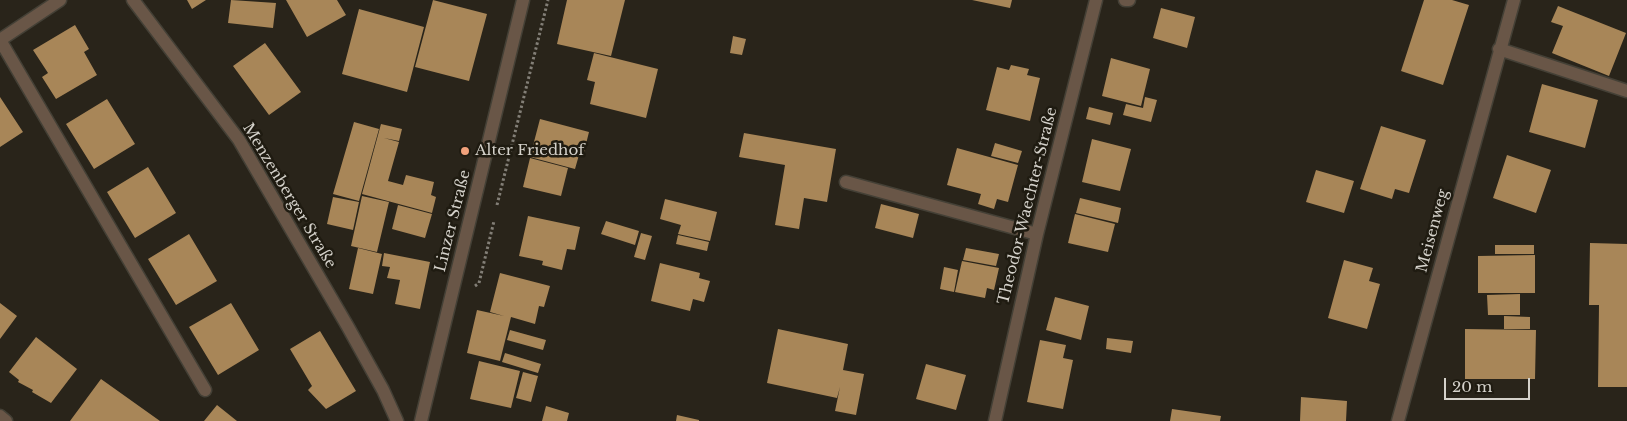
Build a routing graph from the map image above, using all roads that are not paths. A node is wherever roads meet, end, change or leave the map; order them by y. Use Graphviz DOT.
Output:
graph roads {
  1 [pos="60,0"];
  2 [pos="133,0"];
  3 [pos="523,0"];
  4 [pos="1096,0"];
  5 [pos="1514,0"];
  6 [pos="1499,49"];
  7 [pos="1627,91"];
  8 [pos="846,182"];
  9 [pos="1037,234"];
  10 [pos="205,390"];
  11 [pos="0,416"];
  12 [pos="6,421"];
  13 [pos="397,421"];
  14 [pos="421,421"];
  15 [pos="995,421"];
  16 [pos="1398,421"];
  1 -- 10 [label="street"];
  2 -- 13 [label="street, Menzenberger Straße"];
  3 -- 14 [label="street, Linzer Straße"];
  4 -- 9 [label="street, Theodor-Waechter-Straße"];
  5 -- 6 [label="street, Meisenweg"];
  6 -- 7 [label="street"];
  6 -- 16 [label="street, Meisenweg"];
  8 -- 9 [label="street"];
  9 -- 15 [label="street, Theodor-Waechter-Straße"];
  11 -- 12 [label="street"];
}
